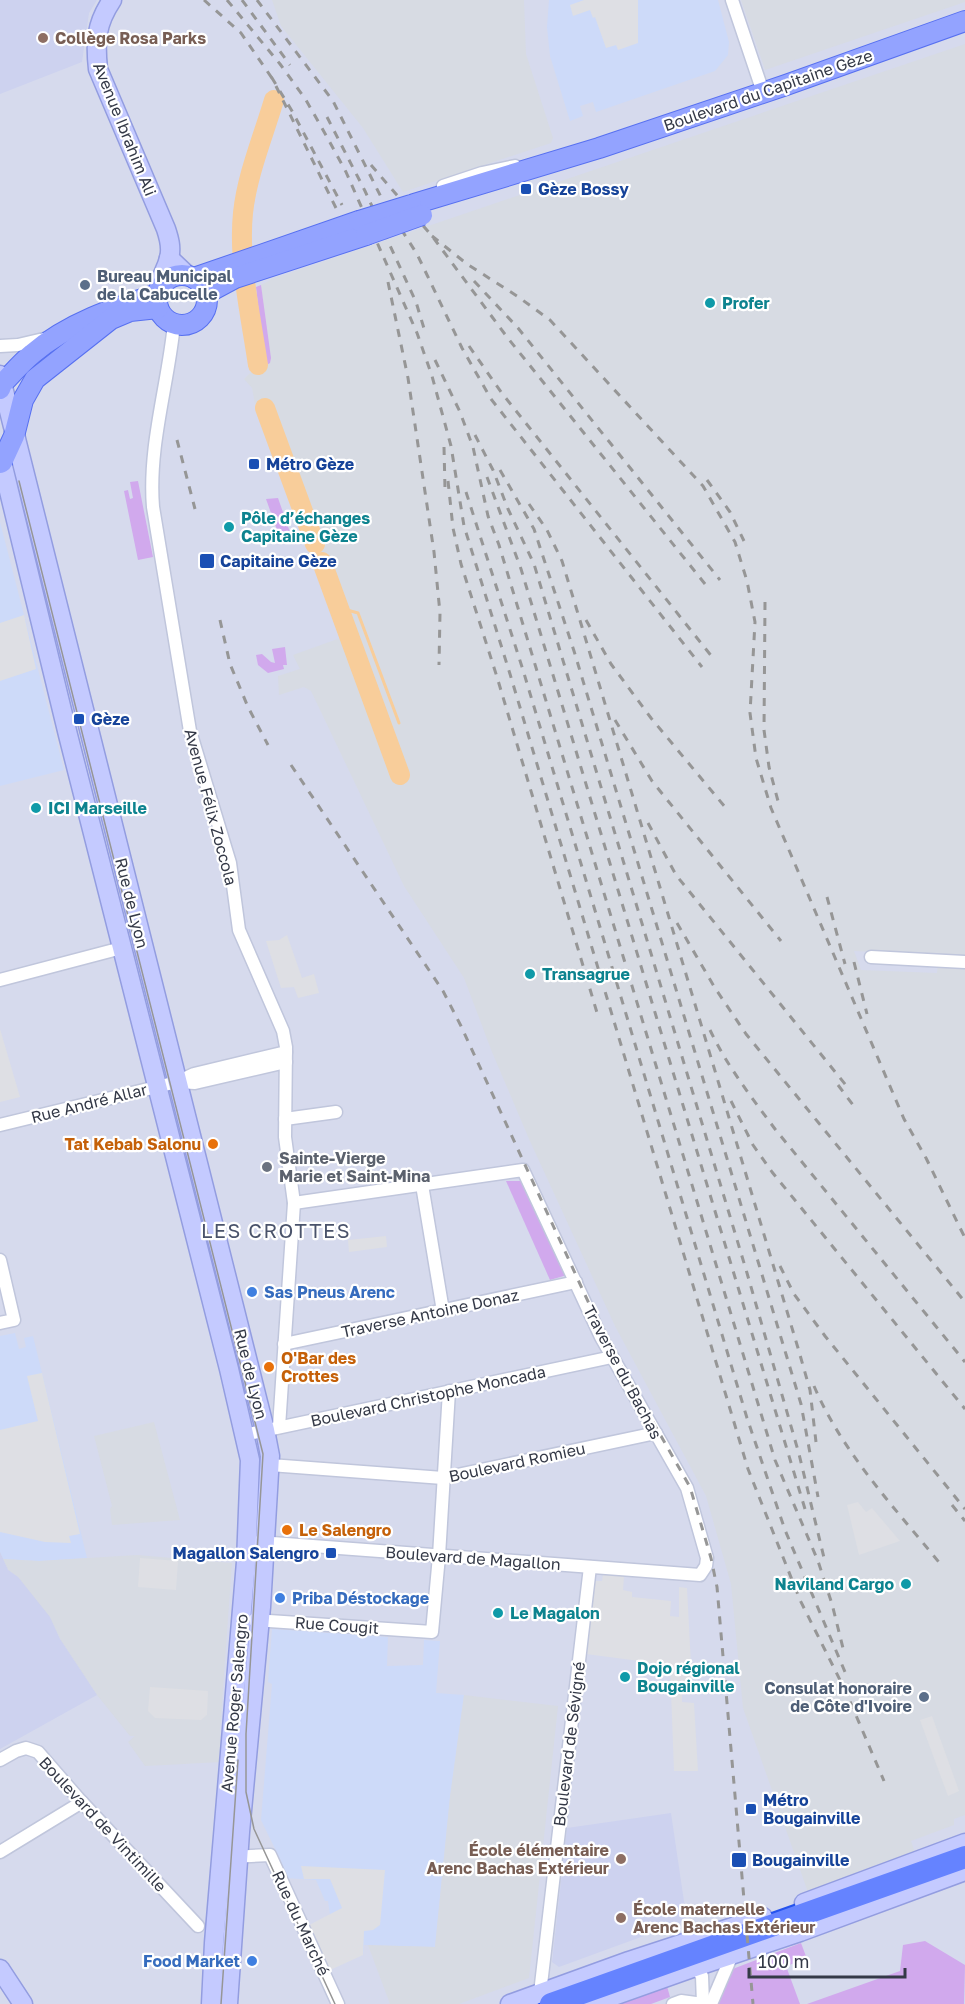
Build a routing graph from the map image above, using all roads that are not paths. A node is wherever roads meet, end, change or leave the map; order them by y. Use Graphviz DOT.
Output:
graph roads {
  1 [pos="112,0"];
  2 [pos="732,0"];
  3 [pos="965,21"];
  4 [pos="763,92"];
  5 [pos="169,258"];
  6 [pos="199,279"];
  7 [pos="158,298"];
  8 [pos="174,324"];
  9 [pos="58,335"];
  10 [pos="0,346"];
  11 [pos="54,363"];
  12 [pos="1,383"];
  13 [pos="14,436"];
  14 [pos="1,460"];
  15 [pos="114,950"];
  16 [pos="871,957"];
  17 [pos="965,962"];
  18 [pos="0,980"];
  19 [pos="286,1057"];
  20 [pos="177,1082"];
  21 [pos="157,1087"];
  22 [pos="336,1112"];
  23 [pos="285,1119"];
  24 [pos="0,1125"];
  25 [pos="422,1185"];
  26 [pos="294,1203"];
  27 [pos="0,1260"];
  28 [pos="576,1282"];
  29 [pos="443,1311"];
  30 [pos="0,1323"];
  31 [pos="284,1344"];
  32 [pos="612,1357"];
  33 [pos="449,1392"];
  34 [pos="237,1403"];
  35 [pos="272,1429"];
  36 [pos="656,1432"];
  37 [pos="244,1435"];
  38 [pos="270,1465"];
  39 [pos="443,1478"];
  40 [pos="256,1542"];
  41 [pos="439,1556"];
  42 [pos="590,1567"];
  43 [pos="700,1575"];
  44 [pos="250,1620"];
  45 [pos="0,1760"];
  46 [pos="82,1802"];
  47 [pos="0,1852"];
  48 [pos="230,1857"];
  49 [pos="962,1858"];
  50 [pos="198,1926"];
  51 [pos="732,1955"];
  52 [pos="695,1967"];
  53 [pos="0,1969"];
  54 [pos="626,1970"];
  55 [pos="546,1999"];
  56 [pos="23,2004"];
  57 [pos="212,2004"];
  58 [pos="228,2004"];
  59 [pos="339,2004"];
  60 [pos="510,2004"];
  61 [pos="591,2004"];
  62 [pos="673,2004"];
  63 [pos="703,2004"];
  64 [pos="711,2004"];
  1 -- 5 [label="street, Avenue Ibrahim Ali"];
  2 -- 4 [label="street"];
  3 -- 4 [label="main road, Boulevard du Capitaine Gèze"];
  4 -- 6 [label="main road, Boulevard du Capitaine Gèze, bridge"];
  5 -- 6 [label="street"];
  5 -- 7 [label="street, Avenue Ibrahim Ali"];
  6 -- 7 [label="main road, Boulevard du Capitaine Gèze"];
  6 -- 8 [label="main road"];
  7 -- 8 [label="main road"];
  7 -- 9 [label="main road, Boulevard du Capitaine Gèze"];
  7 -- 11 [label="main road, Boulevard du Capitaine Gèze"];
  8 -- 19 [label="street, Avenue Félix Zoccola"];
  9 -- 10 [label="street, Boulevard du Capitaine Gèze"];
  9 -- 12 [label="main road, Boulevard du Capitaine Gèze"];
  11 -- 12 [label="main road, Boulevard du Capitaine Gèze"];
  11 -- 13 [label="main road, Boulevard du Capitaine Gèze"];
  12 -- 13 [label="street, Rue de Lyon"];
  13 -- 14 [label="main road, Boulevard du Capitaine Gèze"];
  13 -- 20 [label="street, Rue de Lyon"];
  14 -- 21 [label="street, Rue de Lyon"];
  15 -- 18 [label="street"];
  16 -- 17 [label="street"];
  19 -- 20 [label="street, Rue André Allar"];
  19 -- 23 [label="street, Avenue Félix Zoccola"];
  20 -- 21 [label="street, Rue André Allar"];
  20 -- 35 [label="street, Rue de Lyon"];
  21 -- 24 [label="street, Rue André Allar"];
  21 -- 34 [label="street, Rue de Lyon"];
  22 -- 23 [label="street"];
  23 -- 26 [label="street, Avenue Félix Zoccola"];
  25 -- 26 [label="street"];
  25 -- 28 [label="street, Traverse du Bachas"];
  25 -- 29 [label="street"];
  26 -- 31 [label="street, Avenue Félix Zoccola"];
  27 -- 30 [label="street"];
  28 -- 29 [label="street, Traverse Antoine Donaz"];
  28 -- 32 [label="street, Traverse du Bachas"];
  29 -- 31 [label="street, Traverse Antoine Donaz"];
  31 -- 35 [label="street, Avenue Félix Zoccola"];
  32 -- 33 [label="street, Boulevard Christophe Moncada"];
  32 -- 36 [label="street, Traverse du Bachas"];
  33 -- 35 [label="street, Boulevard Christophe Moncada"];
  33 -- 39 [label="street"];
  34 -- 37 [label="street, Avenue Roger Salengro"];
  35 -- 37 [label="street, Boulevard Christophe Moncada"];
  35 -- 38 [label="street, Avenue Roger Salengro"];
  36 -- 39 [label="street, Boulevard Romieu"];
  36 -- 43 [label="street, Traverse du Bachas"];
  37 -- 40 [label="street, Avenue Roger Salengro"];
  38 -- 39 [label="street, Boulevard Romieu"];
  38 -- 40 [label="street, Avenue Roger Salengro"];
  39 -- 41 [label="street"];
  40 -- 41 [label="street, Boulevard de Magallon"];
  40 -- 44 [label="street, Avenue Roger Salengro"];
  41 -- 42 [label="street, Boulevard de Magallon"];
  41 -- 44 [label="street, Rue Cougit"];
  42 -- 43 [label="street, Boulevard de Magallon"];
  42 -- 55 [label="street, Boulevard de Sévigné"];
  44 -- 48 [label="street, Avenue Roger Salengro"];
  45 -- 46 [label="street, Boulevard de Vintimille"];
  46 -- 47 [label="street"];
  46 -- 50 [label="street, Boulevard de Vintimille"];
  48 -- 57 [label="street, Avenue Roger Salengro"];
  48 -- 58 [label="street, Avenue Roger Salengro"];
  48 -- 59 [label="street, Rue du Marché"];
  49 -- 51 [label="street"];
  49 -- 54 [label="highway"];
  49 -- 54 [label="street"];
  51 -- 52 [label="street"];
  51 -- 64 [label="street"];
  52 -- 61 [label="street"];
  52 -- 63 [label="street"];
  53 -- 56 [label="street"];
  54 -- 55 [label="highway"];
  55 -- 60 [label="street"];
  62 -- 63 [label="street"];
}
